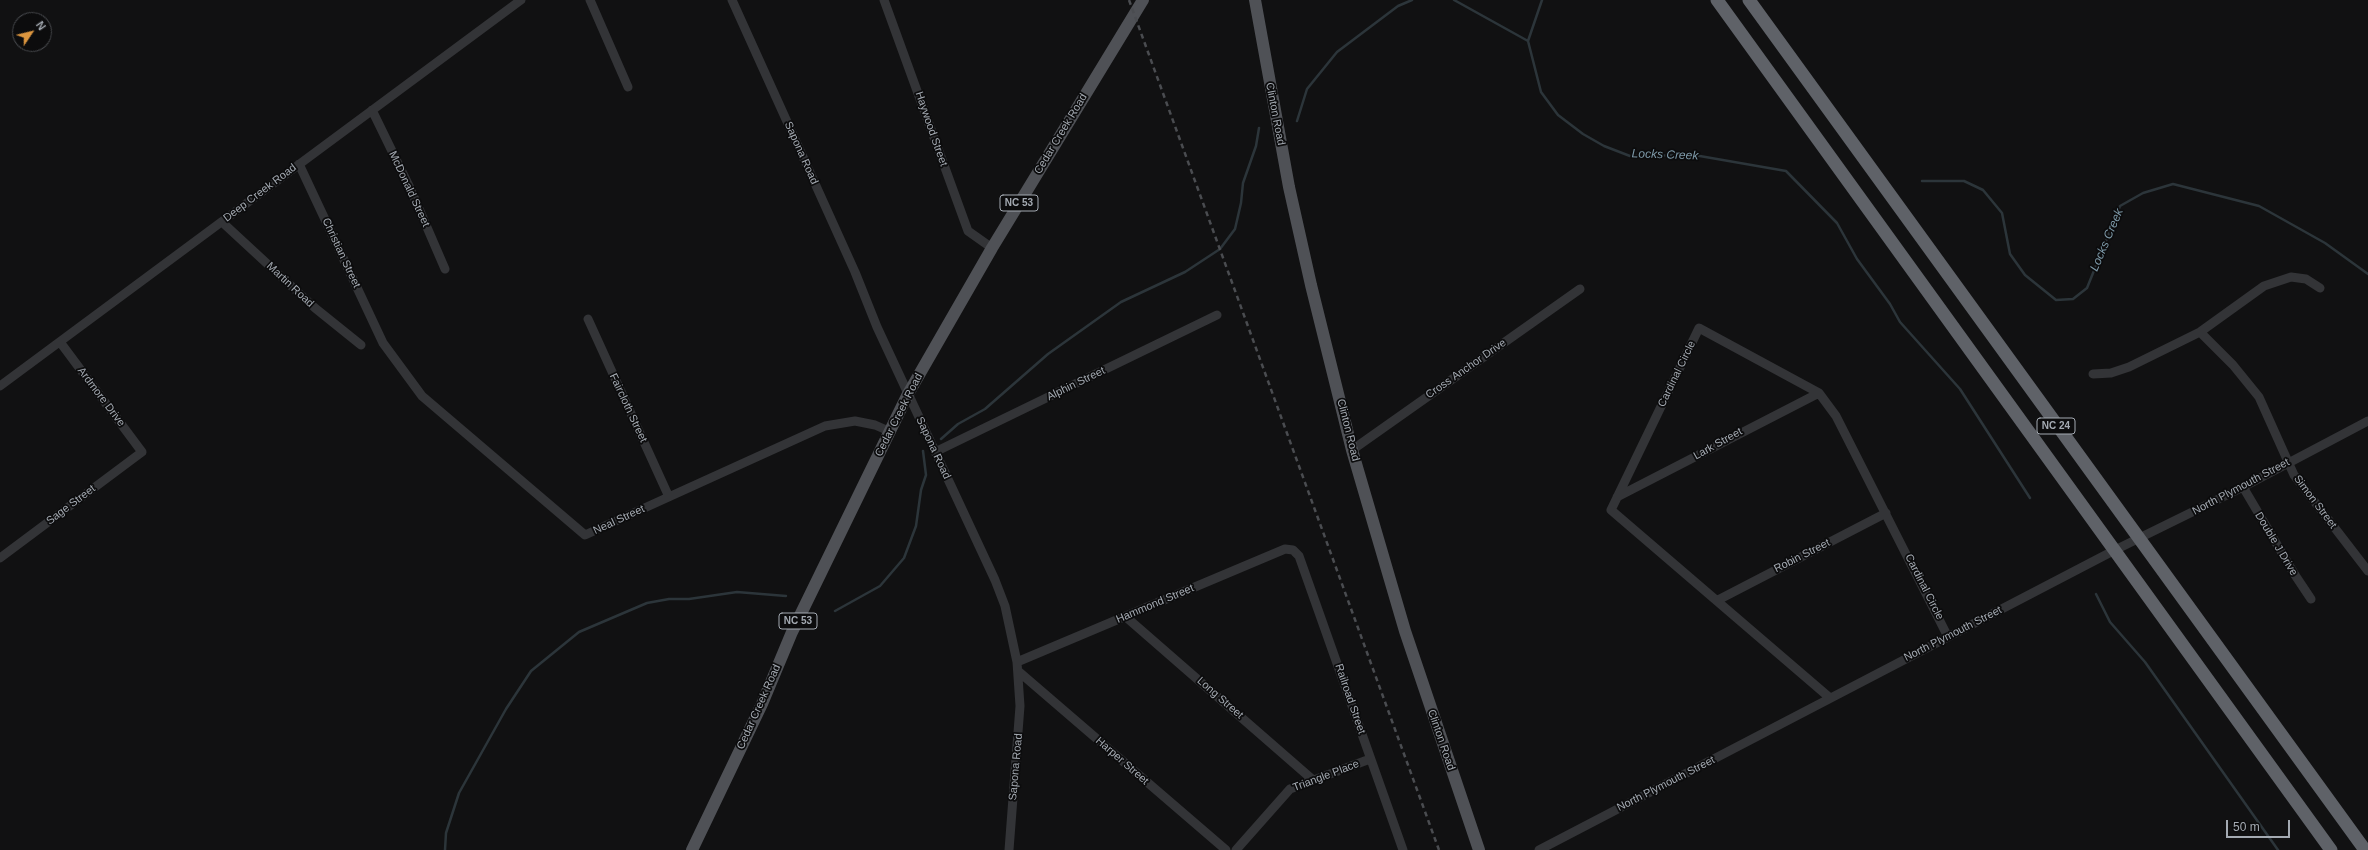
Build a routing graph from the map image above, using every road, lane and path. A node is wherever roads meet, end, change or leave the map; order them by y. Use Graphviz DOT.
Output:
graph roads {
  1 [pos="521,0"];
  2 [pos="590,0"];
  3 [pos="732,0"];
  4 [pos="884,0"];
  5 [pos="1143,0"];
  6 [pos="1255,0"];
  7 [pos="1718,0"];
  8 [pos="1749,0"];
  9 [pos="628,87"];
  10 [pos="372,110"];
  11 [pos="299,164"];
  12 [pos="222,222"];
  13 [pos="992,248"];
  14 [pos="445,269"];
  15 [pos="2320,288"];
  16 [pos="1580,289"];
  17 [pos="1217,315"];
  18 [pos="588,319"];
  19 [pos="2200,332"];
  20 [pos="60,342"];
  21 [pos="383,342"];
  22 [pos="361,345"];
  23 [pos="2093,374"];
  24 [pos="0,386"];
  25 [pos="1819,393"];
  26 [pos="908,394"];
  27 [pos="2368,421"];
  28 [pos="891,432"];
  29 [pos="1352,450"];
  30 [pos="142,452"];
  31 [pos="935,452"];
  32 [pos="2289,461"];
  33 [pos="2243,488"];
  34 [pos="669,497"];
  35 [pos="1617,497"];
  36 [pos="1886,513"];
  37 [pos="2139,539"];
  38 [pos="1293,550"];
  39 [pos="2115,550"];
  40 [pos="0,558"];
  41 [pos="2368,571"];
  42 [pos="2311,599"];
  43 [pos="1718,600"];
  44 [pos="1126,617"];
  45 [pos="1948,637"];
  46 [pos="1017,662"];
  47 [pos="1018,671"];
  48 [pos="1830,698"];
  49 [pos="1370,759"];
  50 [pos="1313,780"];
  51 [pos="692,850"];
  52 [pos="1009,850"];
  53 [pos="1226,850"];
  54 [pos="1236,850"];
  55 [pos="1403,850"];
  56 [pos="1479,850"];
  57 [pos="1539,850"];
  58 [pos="2331,850"];
  59 [pos="2366,850"];
  1 -- 10 [label="street, Deep Creek Road"];
  2 -- 9 [label="street"];
  3 -- 26 [label="street, Sapona Road"];
  4 -- 13 [label="street, Haywood Street"];
  5 -- 13 [label="main road, Cedar Creek Road / NC 53"];
  6 -- 29 [label="main road, Clinton Road"];
  7 -- 39 [label="highway, NC 24"];
  8 -- 37 [label="highway, NC 24"];
  10 -- 11 [label="street, Deep Creek Road"];
  10 -- 14 [label="street, McDonald Street"];
  11 -- 12 [label="street, Deep Creek Road"];
  11 -- 21 [label="street, Christian Street"];
  12 -- 20 [label="street, Deep Creek Road"];
  12 -- 22 [label="street, Martin Road"];
  13 -- 26 [label="main road, Cedar Creek Road / NC 53"];
  15 -- 19 [label="street"];
  16 -- 29 [label="street, Cross Anchor Drive"];
  17 -- 31 [label="street, Alphin Street"];
  18 -- 34 [label="street, Faircloth Street"];
  19 -- 23 [label="street"];
  19 -- 32 [label="street, Simon Street"];
  20 -- 24 [label="street, Deep Creek Road"];
  20 -- 30 [label="street, Ardmore Drive"];
  21 -- 34 [label="street, Neal Street"];
  25 -- 35 [label="street, Lark Street"];
  25 -- 35 [label="street, Cardinal Circle"];
  25 -- 36 [label="street, Cardinal Circle"];
  26 -- 28 [label="main road, Cedar Creek Road / NC 53"];
  26 -- 31 [label="street, Sapona Road"];
  27 -- 32 [label="street, North Plymouth Street"];
  28 -- 34 [label="street, Neal Street"];
  28 -- 51 [label="main road, Cedar Creek Road / NC 53"];
  29 -- 56 [label="main road, Clinton Road"];
  30 -- 40 [label="street, Sage Street"];
  31 -- 46 [label="street, Sapona Road"];
  32 -- 33 [label="street, North Plymouth Street"];
  32 -- 41 [label="street, Simon Street"];
  33 -- 37 [label="street, North Plymouth Street"];
  33 -- 42 [label="street, Double J Drive"];
  35 -- 43 [label="street, Cardinal Circle"];
  36 -- 43 [label="street, Robin Street"];
  36 -- 45 [label="street, Cardinal Circle"];
  37 -- 39 [label="street, North Plymouth Street"];
  37 -- 59 [label="highway, NC 24"];
  38 -- 44 [label="street, Hammond Street"];
  38 -- 49 [label="street, Railroad Street"];
  39 -- 45 [label="street, North Plymouth Street"];
  39 -- 58 [label="highway, NC 24"];
  43 -- 48 [label="street, Cardinal Circle"];
  44 -- 46 [label="street, Hammond Street"];
  44 -- 50 [label="street, Long Street"];
  45 -- 48 [label="street, North Plymouth Street"];
  46 -- 47 [label="street, Sapona Road"];
  47 -- 52 [label="street, Sapona Road"];
  47 -- 53 [label="street, Harper Street"];
  48 -- 57 [label="street, North Plymouth Street"];
  49 -- 50 [label="street, Triangle Place"];
  49 -- 55 [label="street, Railroad Street"];
  50 -- 54 [label="street, Triangle Place"];
}
